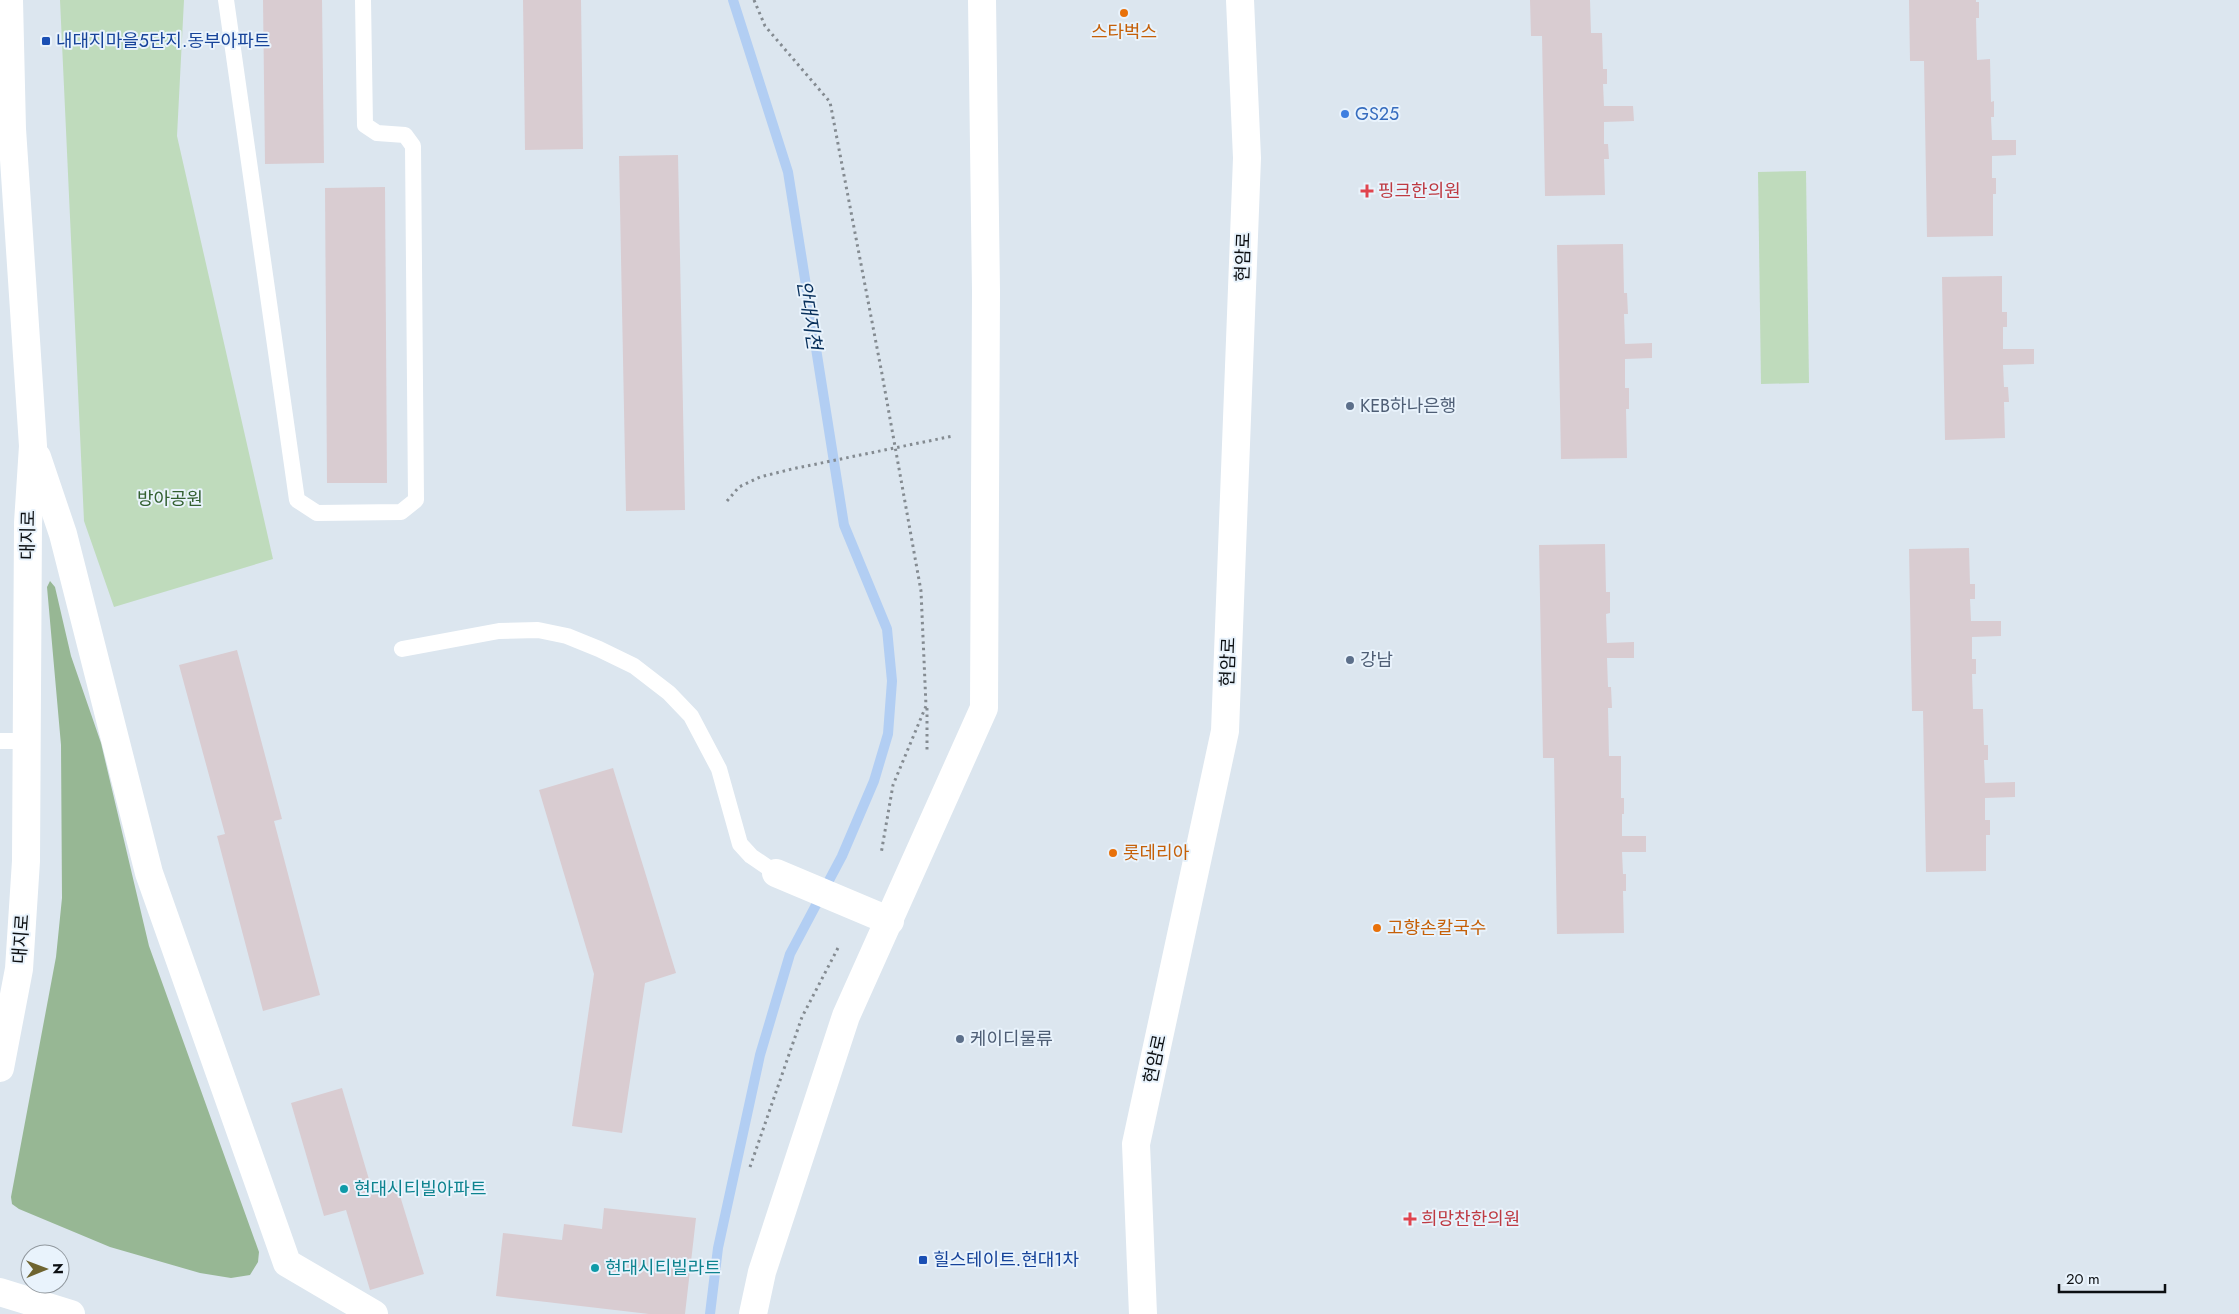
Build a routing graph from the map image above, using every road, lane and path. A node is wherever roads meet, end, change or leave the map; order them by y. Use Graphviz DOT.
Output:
graph roads {
  1 [pos="9,0"];
  2 [pos="226,0"];
  3 [pos="363,0"];
  4 [pos="754,0"];
  5 [pos="982,0"];
  6 [pos="1240,0"];
  7 [pos="6,129"];
  8 [pos="962,434"];
  9 [pos="33,446"];
  10 [pos="896,448"];
  11 [pos="727,501"];
  12 [pos="402,649"];
  13 [pos="28,741"];
  14 [pos="0,742"];
  15 [pos="880,862"];
  16 [pos="776,873"];
  17 [pos="890,922"];
  18 [pos="842,940"];
  19 [pos="0,1068"];
  20 [pos="750,1167"];
  21 [pos="0,1292"];
  22 [pos="71,1314"];
  23 [pos="374,1314"];
  24 [pos="753,1314"];
  25 [pos="1143,1314"];
  1 -- 7 [label="street, 대지로"];
  2 -- 3 [label="lane"];
  4 -- 10 [label="path"];
  5 -- 17 [label="street"];
  6 -- 25 [label="street, 현암로"];
  7 -- 9 [label="street, 대지로"];
  8 -- 10 [label="path"];
  9 -- 13 [label="street, 대지로"];
  9 -- 23 [label="street"];
  10 -- 11 [label="path"];
  10 -- 15 [label="path"];
  12 -- 16 [label="lane"];
  13 -- 14 [label="lane"];
  13 -- 19 [label="street, 대지로"];
  16 -- 17 [label="street"];
  17 -- 24 [label="street"];
  18 -- 20 [label="path"];
  21 -- 22 [label="street"];
}
